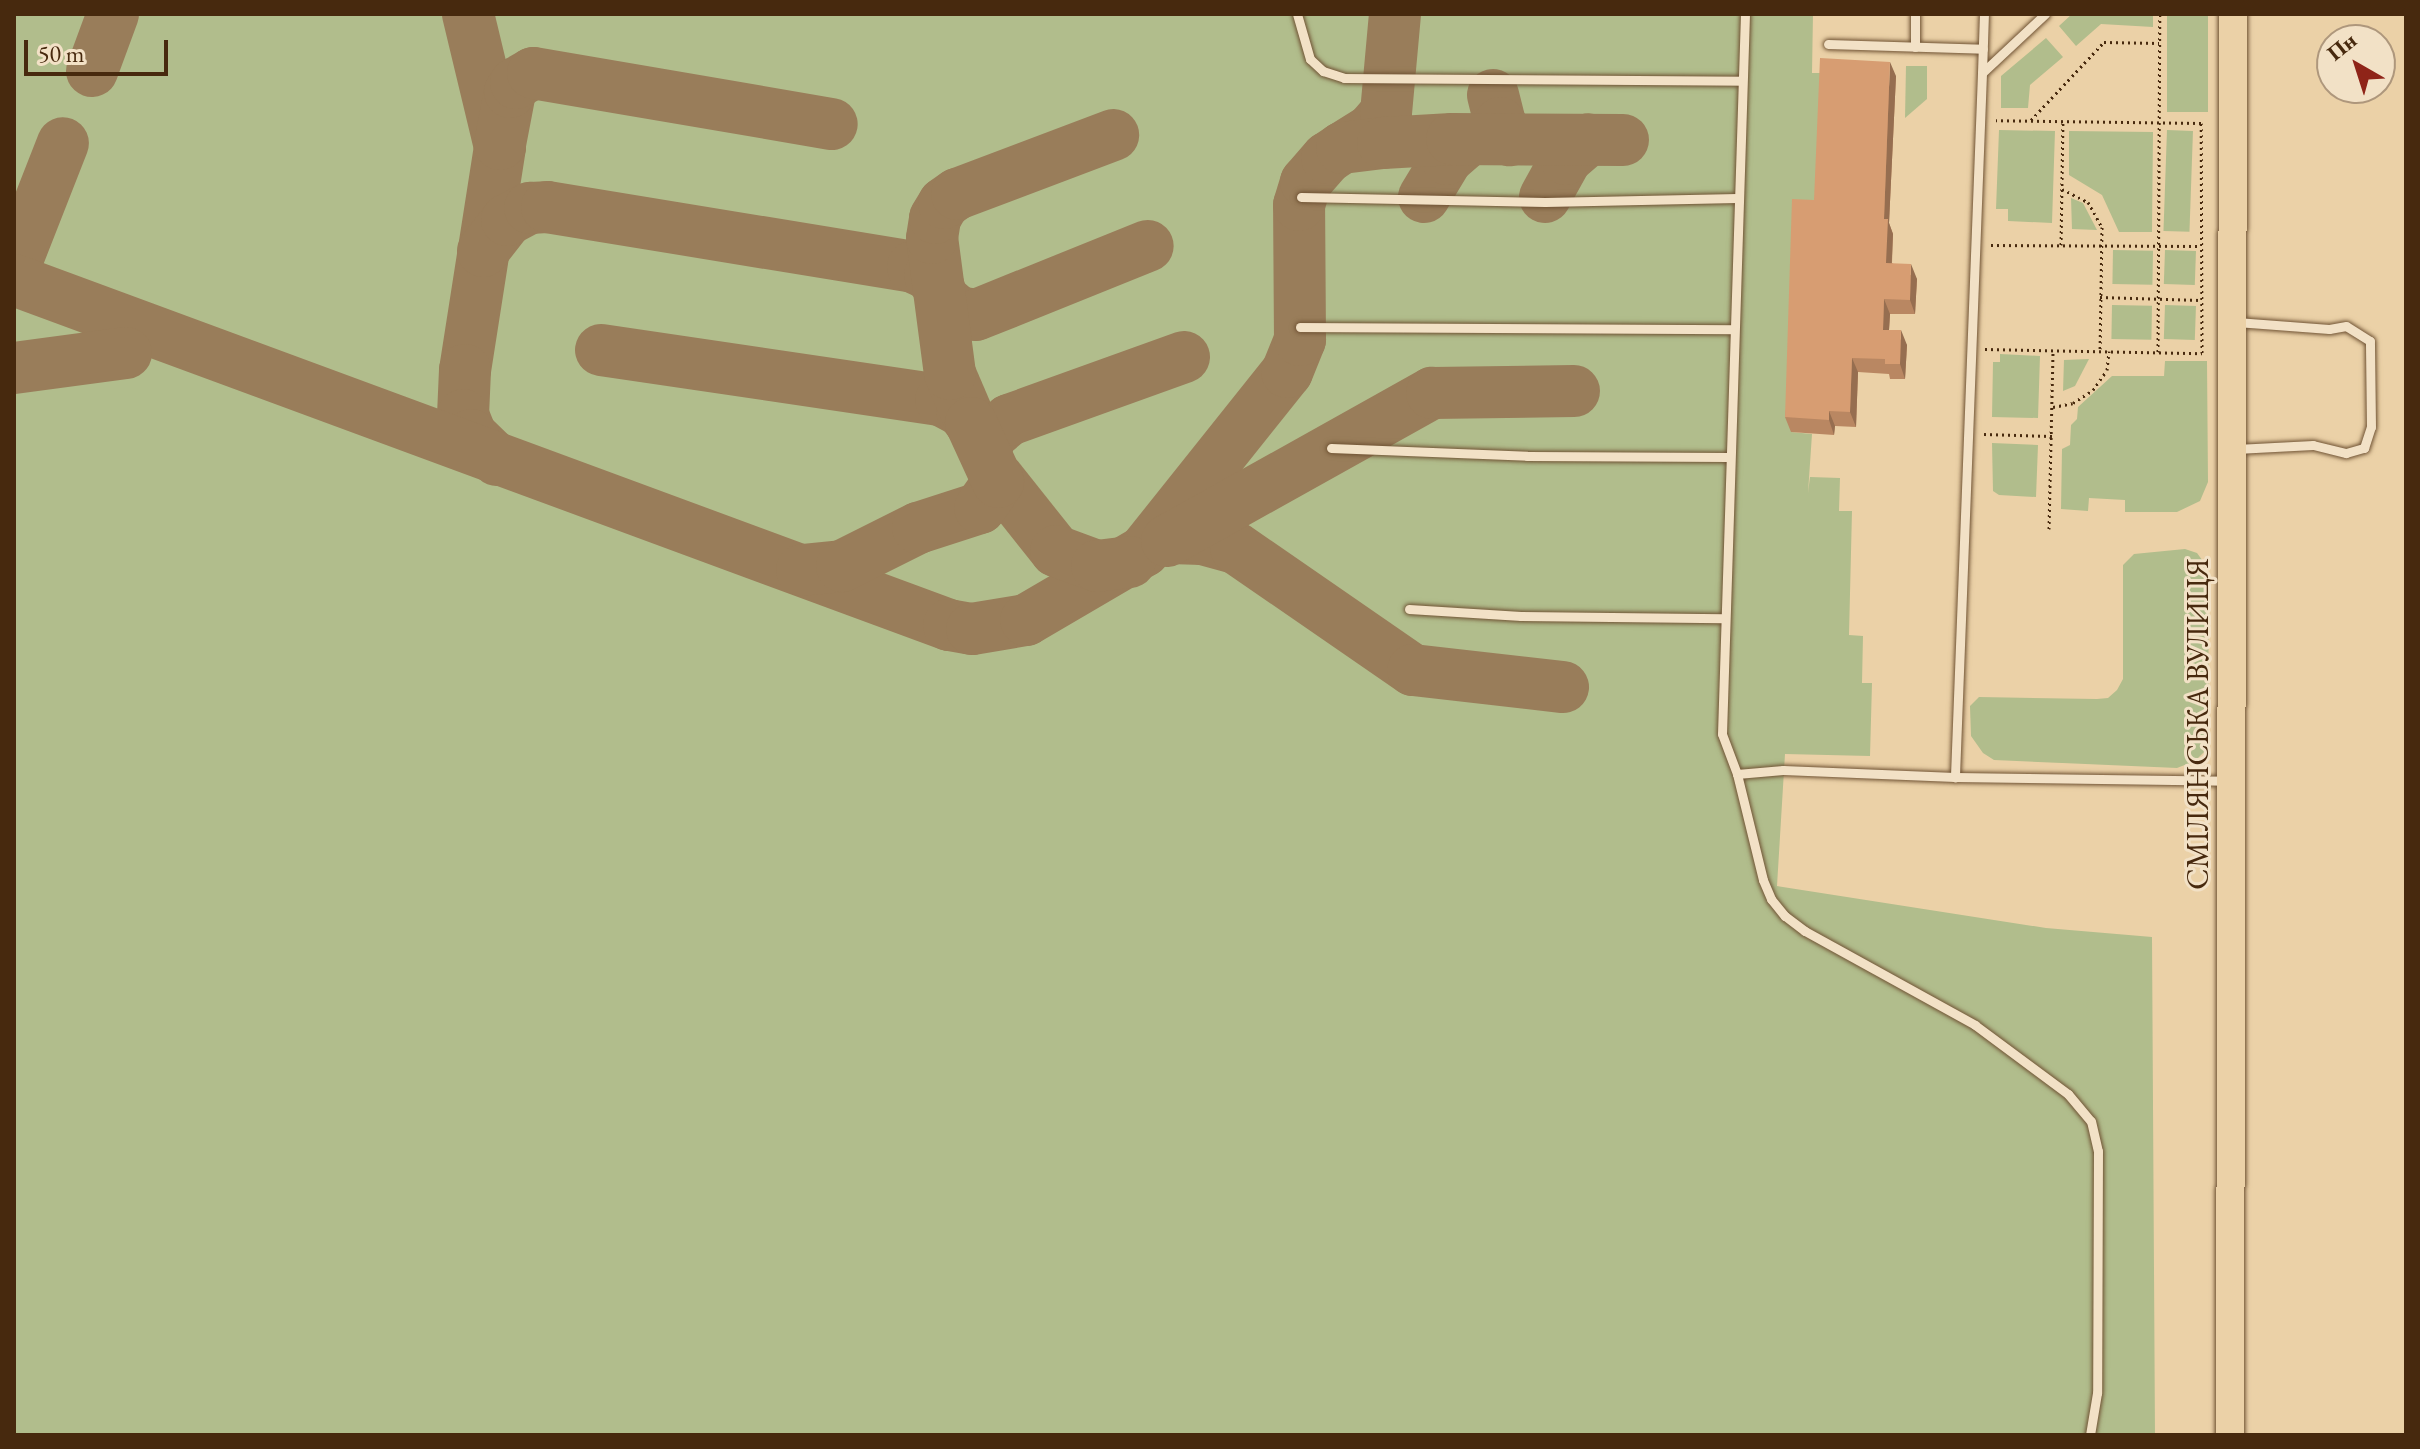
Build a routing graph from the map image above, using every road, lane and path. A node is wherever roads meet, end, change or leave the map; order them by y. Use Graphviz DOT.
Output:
graph roads {
  1 [pos="1297,14"];
  2 [pos="1745,14"];
  3 [pos="1915,14"];
  4 [pos="1984,14"];
  5 [pos="2045,14"];
  6 [pos="2160,14"];
  7 [pos="2233,14"];
  8 [pos="2159,43"];
  9 [pos="1828,44"];
  10 [pos="1915,47"];
  11 [pos="1983,49"];
  12 [pos="1982,73"];
  13 [pos="1742,81"];
  14 [pos="1980,120"];
  15 [pos="2031,120"];
  16 [pos="2063,121"];
  17 [pos="2160,122"];
  18 [pos="2062,189"];
  19 [pos="1301,197"];
  20 [pos="1737,198"];
  21 [pos="1975,244"];
  22 [pos="2061,245"];
  23 [pos="2101,245"];
  24 [pos="2159,245"];
  25 [pos="2201,246"];
  26 [pos="2100,297"];
  27 [pos="2158,300"];
  28 [pos="2201,300"];
  29 [pos="2232,322"];
  30 [pos="1300,327"];
  31 [pos="1734,329"];
  32 [pos="1971,348"];
  33 [pos="2053,350"];
  34 [pos="2100,351"];
  35 [pos="2109,351"];
  36 [pos="2158,352"];
  37 [pos="2053,407"];
  38 [pos="1968,434"];
  39 [pos="2052,436"];
  40 [pos="1331,448"];
  41 [pos="2232,449"];
  42 [pos="1729,457"];
  43 [pos="2049,529"];
  44 [pos="1409,609"];
  45 [pos="1724,618"];
  46 [pos="1737,774"];
  47 [pos="1955,777"];
  48 [pos="2233,781"];
  49 [pos="2090,1435"];
  50 [pos="2230,1435"];
  1 -- 13 [label="lane"];
  2 -- 13 [label="lane"];
  3 -- 10 [label="lane"];
  4 -- 11 [label="lane"];
  5 -- 12 [label="lane"];
  6 -- 8 [label="path"];
  7 -- 29 [label="main road, СМІЛЯНСЬКА ВУЛИЦЯ"];
  8 -- 15 [label="path"];
  8 -- 17 [label="path"];
  9 -- 10 [label="lane"];
  10 -- 11 [label="lane"];
  11 -- 12 [label="lane"];
  12 -- 14 [label="lane"];
  13 -- 20 [label="lane"];
  14 -- 15 [label="path"];
  14 -- 21 [label="lane"];
  15 -- 16 [label="path"];
  16 -- 17 [label="path"];
  16 -- 18 [label="path"];
  17 -- 24 [label="path"];
  17 -- 25 [label="path"];
  18 -- 22 [label="path"];
  18 -- 23 [label="path"];
  19 -- 20 [label="lane"];
  20 -- 31 [label="lane"];
  21 -- 22 [label="path"];
  21 -- 32 [label="lane"];
  22 -- 23 [label="path"];
  23 -- 24 [label="path"];
  23 -- 26 [label="path"];
  24 -- 25 [label="path"];
  24 -- 27 [label="path"];
  25 -- 28 [label="path"];
  26 -- 27 [label="path"];
  26 -- 34 [label="path"];
  27 -- 28 [label="path"];
  27 -- 36 [label="path"];
  28 -- 36 [label="path"];
  29 -- 41 [label="main road, СМІЛЯНСЬКА ВУЛИЦЯ"];
  29 -- 41 [label="lane"];
  30 -- 31 [label="lane"];
  31 -- 42 [label="lane"];
  32 -- 33 [label="path"];
  32 -- 38 [label="lane"];
  33 -- 34 [label="path"];
  33 -- 37 [label="path"];
  34 -- 35 [label="path"];
  35 -- 36 [label="path"];
  35 -- 37 [label="path"];
  37 -- 39 [label="path"];
  38 -- 39 [label="path"];
  38 -- 47 [label="lane"];
  39 -- 43 [label="path"];
  40 -- 42 [label="lane"];
  41 -- 48 [label="main road, СМІЛЯНСЬКА ВУЛИЦЯ"];
  42 -- 45 [label="lane"];
  44 -- 45 [label="lane"];
  45 -- 46 [label="lane"];
  46 -- 47 [label="lane"];
  46 -- 49 [label="lane"];
  47 -- 48 [label="lane"];
  48 -- 50 [label="main road, СМІЛЯНСЬКА ВУЛИЦЯ"];
}
